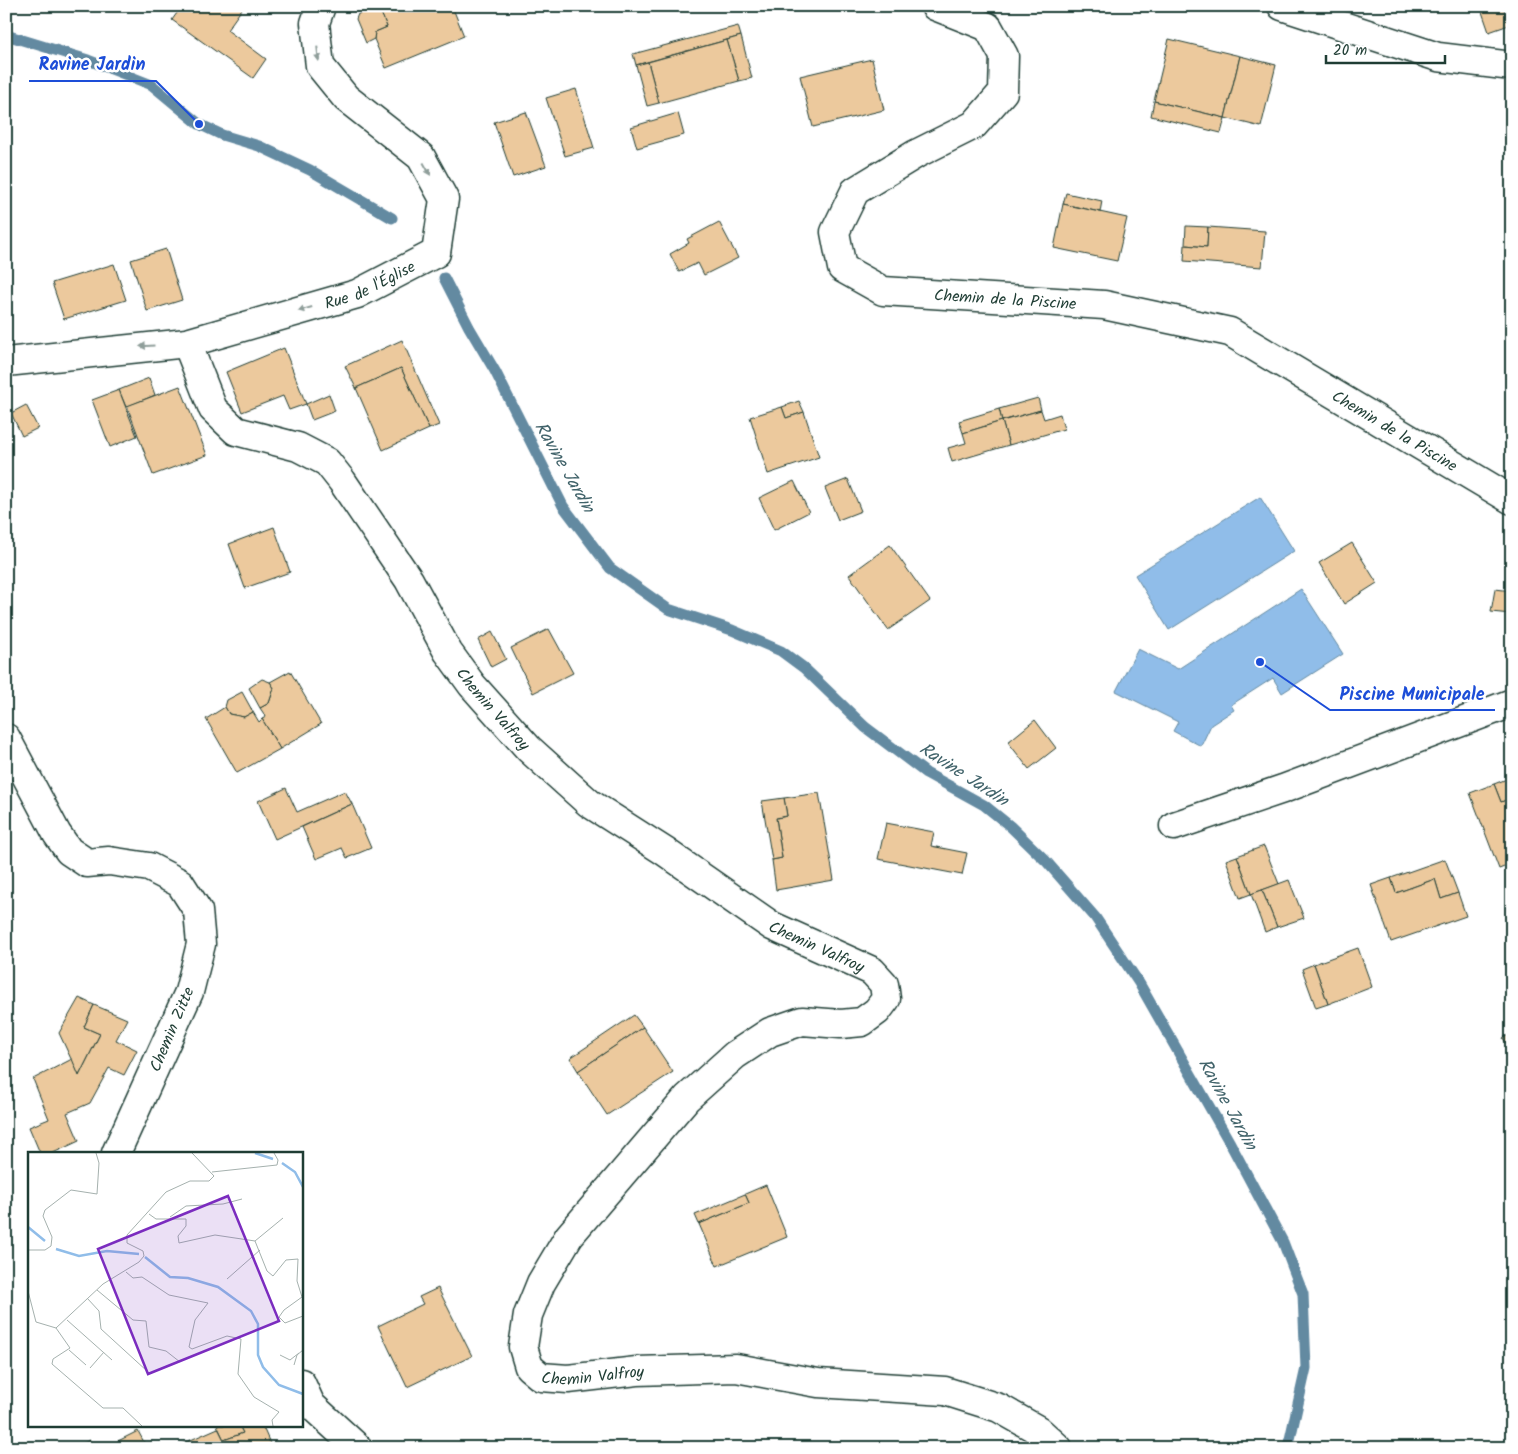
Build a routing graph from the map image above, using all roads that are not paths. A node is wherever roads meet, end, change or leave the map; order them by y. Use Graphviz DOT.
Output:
graph roads {
  1 [pos="321,6"];
  2 [pos="935,6"];
  3 [pos="1282,6"];
  4 [pos="1512,66"];
  5 [pos="187,343"];
  6 [pos="6,362"];
  7 [pos="1512,500"];
  8 [pos="1512,703"];
  9 [pos="6,738"];
  10 [pos="1174,826"];
  11 [pos="116,1152"];
  12 [pos="302,1385"];
  13 [pos="358,1448"];
  14 [pos="1058,1448"];
  1 -- 5 [label="street, Rue de l'Église, one-way"];
  2 -- 7 [label="street, Chemin de la Piscine"];
  3 -- 4 [label="street"];
  5 -- 6 [label="street, Rue de l'Église, one-way"];
  5 -- 14 [label="street, Chemin Valfroy"];
  8 -- 10 [label="street"];
  9 -- 11 [label="street, Chemin Zitte"];
  12 -- 13 [label="street"];
}
